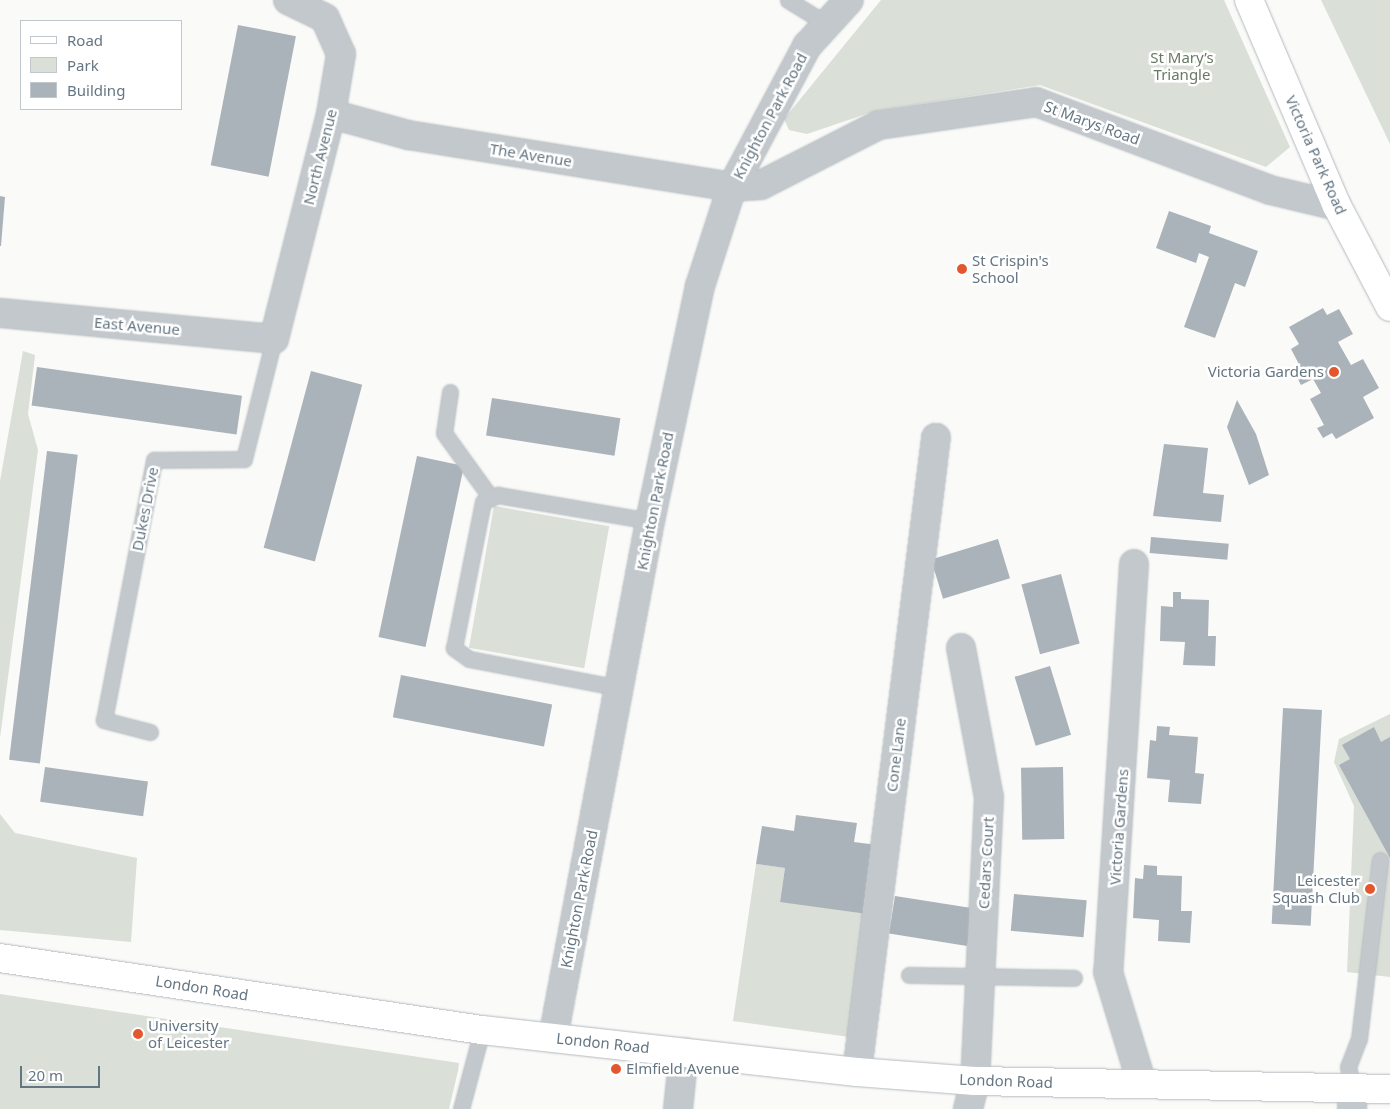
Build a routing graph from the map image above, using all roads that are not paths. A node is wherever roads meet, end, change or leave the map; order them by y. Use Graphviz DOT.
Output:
graph roads {
  1 [pos="788,0"];
  2 [pos="849,0"];
  3 [pos="1249,0"];
  4 [pos="281,1"];
  5 [pos="828,24"];
  6 [pos="331,114"];
  7 [pos="732,187"];
  8 [pos="1337,206"];
  9 [pos="1390,307"];
  10 [pos="0,313"];
  11 [pos="274,339"];
  12 [pos="450,392"];
  13 [pos="936,438"];
  14 [pos="491,498"];
  15 [pos="650,520"];
  16 [pos="1134,564"];
  17 [pos="961,648"];
  18 [pos="620,688"];
  19 [pos="150,732"];
  20 [pos="1380,860"];
  21 [pos="0,958"];
  22 [pos="909,975"];
  23 [pos="981,976"];
  24 [pos="1074,978"];
  25 [pos="482,1030"];
  26 [pos="553,1038"];
  27 [pos="684,1052"];
  28 [pos="857,1072"];
  29 [pos="975,1081"];
  30 [pos="1142,1084"];
  31 [pos="1390,1088"];
  32 [pos="1352,1098"];
  33 [pos="461,1109"];
  34 [pos="678,1109"];
  35 [pos="968,1109"];
  1 -- 5 [label="lane"];
  2 -- 5 [label="street, Knighton Park Road"];
  3 -- 8 [label="main road, Victoria Park Road"];
  4 -- 6 [label="street, North Avenue"];
  5 -- 7 [label="street, Knighton Park Road"];
  6 -- 7 [label="street, The Avenue"];
  6 -- 11 [label="street, North Avenue"];
  7 -- 8 [label="street, St Marys Road"];
  7 -- 15 [label="street, Knighton Park Road"];
  8 -- 9 [label="main road, Victoria Park Road"];
  10 -- 11 [label="street, East Avenue"];
  11 -- 19 [label="lane, Dukes Drive"];
  12 -- 14 [label="lane"];
  13 -- 28 [label="street, Cone Lane"];
  14 -- 15 [label="lane"];
  14 -- 18 [label="lane"];
  15 -- 18 [label="street, Knighton Park Road"];
  16 -- 30 [label="street, Victoria Gardens"];
  17 -- 23 [label="street, Cedars Court"];
  18 -- 26 [label="street, Knighton Park Road"];
  20 -- 32 [label="lane"];
  21 -- 25 [label="main road, London Road"];
  22 -- 23 [label="lane"];
  23 -- 24 [label="lane"];
  23 -- 29 [label="street, Cedars Court"];
  25 -- 26 [label="main road, London Road"];
  25 -- 33 [label="lane"];
  26 -- 27 [label="main road, London Road"];
  27 -- 28 [label="main road, London Road"];
  27 -- 34 [label="street"];
  28 -- 29 [label="main road, London Road"];
  29 -- 30 [label="main road, London Road"];
  29 -- 35 [label="street"];
  30 -- 32 [label="main road, London Road"];
  31 -- 32 [label="main road, London Road"];
}
